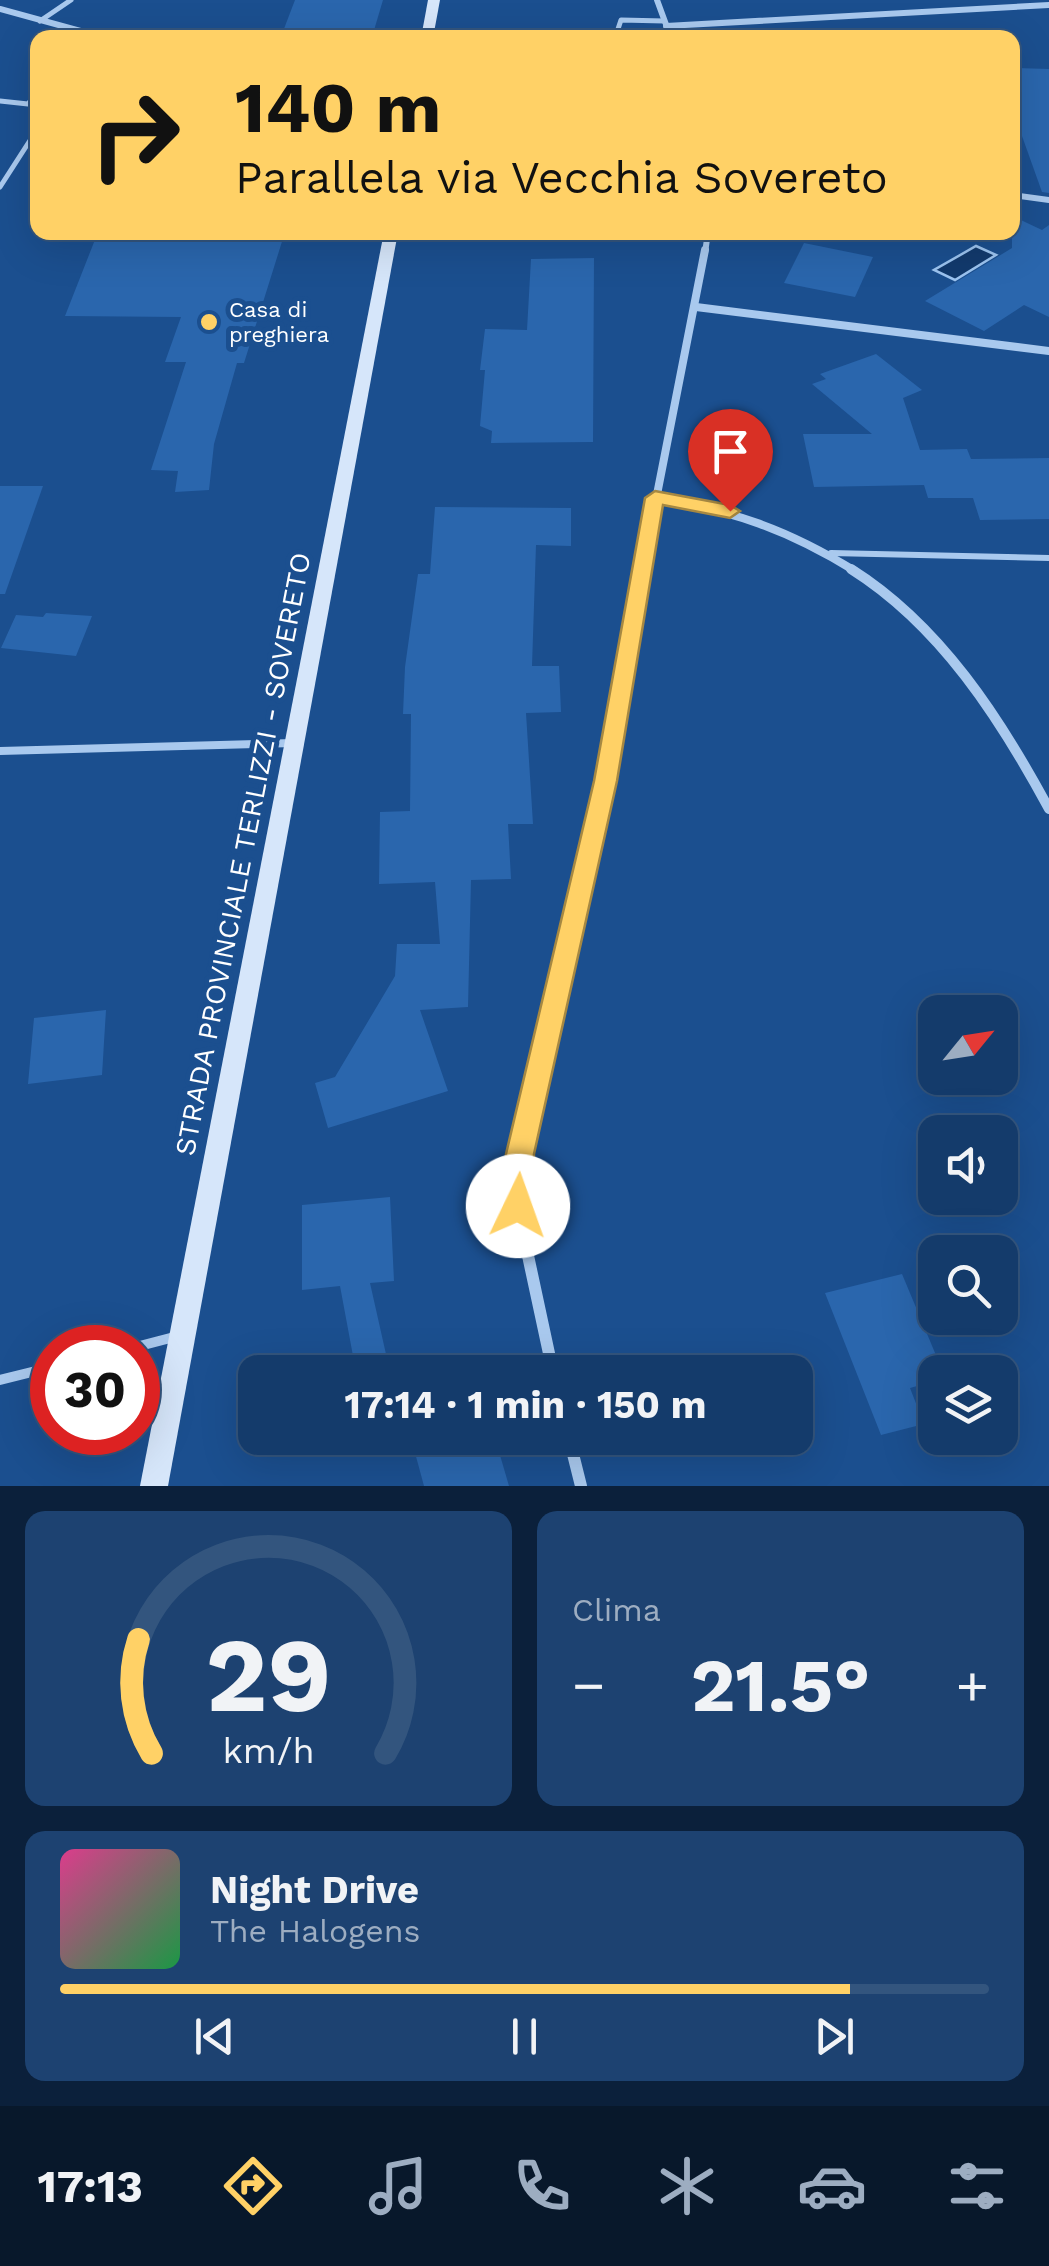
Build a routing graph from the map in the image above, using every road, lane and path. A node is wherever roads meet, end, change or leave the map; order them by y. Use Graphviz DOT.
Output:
graph roads {
  1 [pos="71,0"];
  2 [pos="434,0"];
  3 [pos="657,0"];
  4 [pos="1049,5"];
  5 [pos="0,9"];
  6 [pos="40,21"];
  7 [pos="665,24"];
  8 [pos="67,30"];
  9 [pos="429,30"];
  10 [pos="618,30"];
  11 [pos="668,30"];
  12 [pos="0,101"];
  13 [pos="30,101"];
  14 [pos="30,140"];
  15 [pos="0,187"];
  16 [pos="1020,195"];
  17 [pos="1049,200"];
  18 [pos="389,240"];
  19 [pos="707,240"];
  20 [pos="696,307"];
  21 [pos="1049,352"];
  22 [pos="655,498"];
  23 [pos="832,553"];
  24 [pos="1049,558"];
  25 [pos="294,743"];
  26 [pos="0,751"];
  27 [pos="1049,810"];
  28 [pos="183,1335"];
  29 [pos="160,1341"];
  30 [pos="549,1355"];
  31 [pos="30,1372"];
  32 [pos="0,1380"];
  33 [pos="573,1455"];
  34 [pos="154,1486"];
  35 [pos="581,1486"];
  1 -- 6 [label="lane"];
  2 -- 9 [label="main road"];
  3 -- 7 [label="street"];
  4 -- 7 [label="street"];
  5 -- 6 [label="street"];
  6 -- 8 [label="street"];
  7 -- 10 [label="lane"];
  7 -- 11 [label="street"];
  12 -- 13 [label="lane"];
  14 -- 15 [label="lane"];
  16 -- 17 [label="street"];
  18 -- 25 [label="main road, STRADA PROVINCIALE TERLIZZI - SOVERETO"];
  19 -- 20 [label="street"];
  20 -- 21 [label="street"];
  20 -- 22 [label="street"];
  22 -- 23 [label="street"];
  22 -- 30 [label="street"];
  23 -- 24 [label="lane"];
  23 -- 27 [label="street"];
  25 -- 26 [label="lane"];
  25 -- 28 [label="main road, STRADA PROVINCIALE TERLIZZI - SOVERETO"];
  28 -- 29 [label="lane"];
  28 -- 34 [label="main road, STRADA PROVINCIALE TERLIZZI - SOVERETO"];
  31 -- 32 [label="lane"];
  33 -- 35 [label="street"];
}
